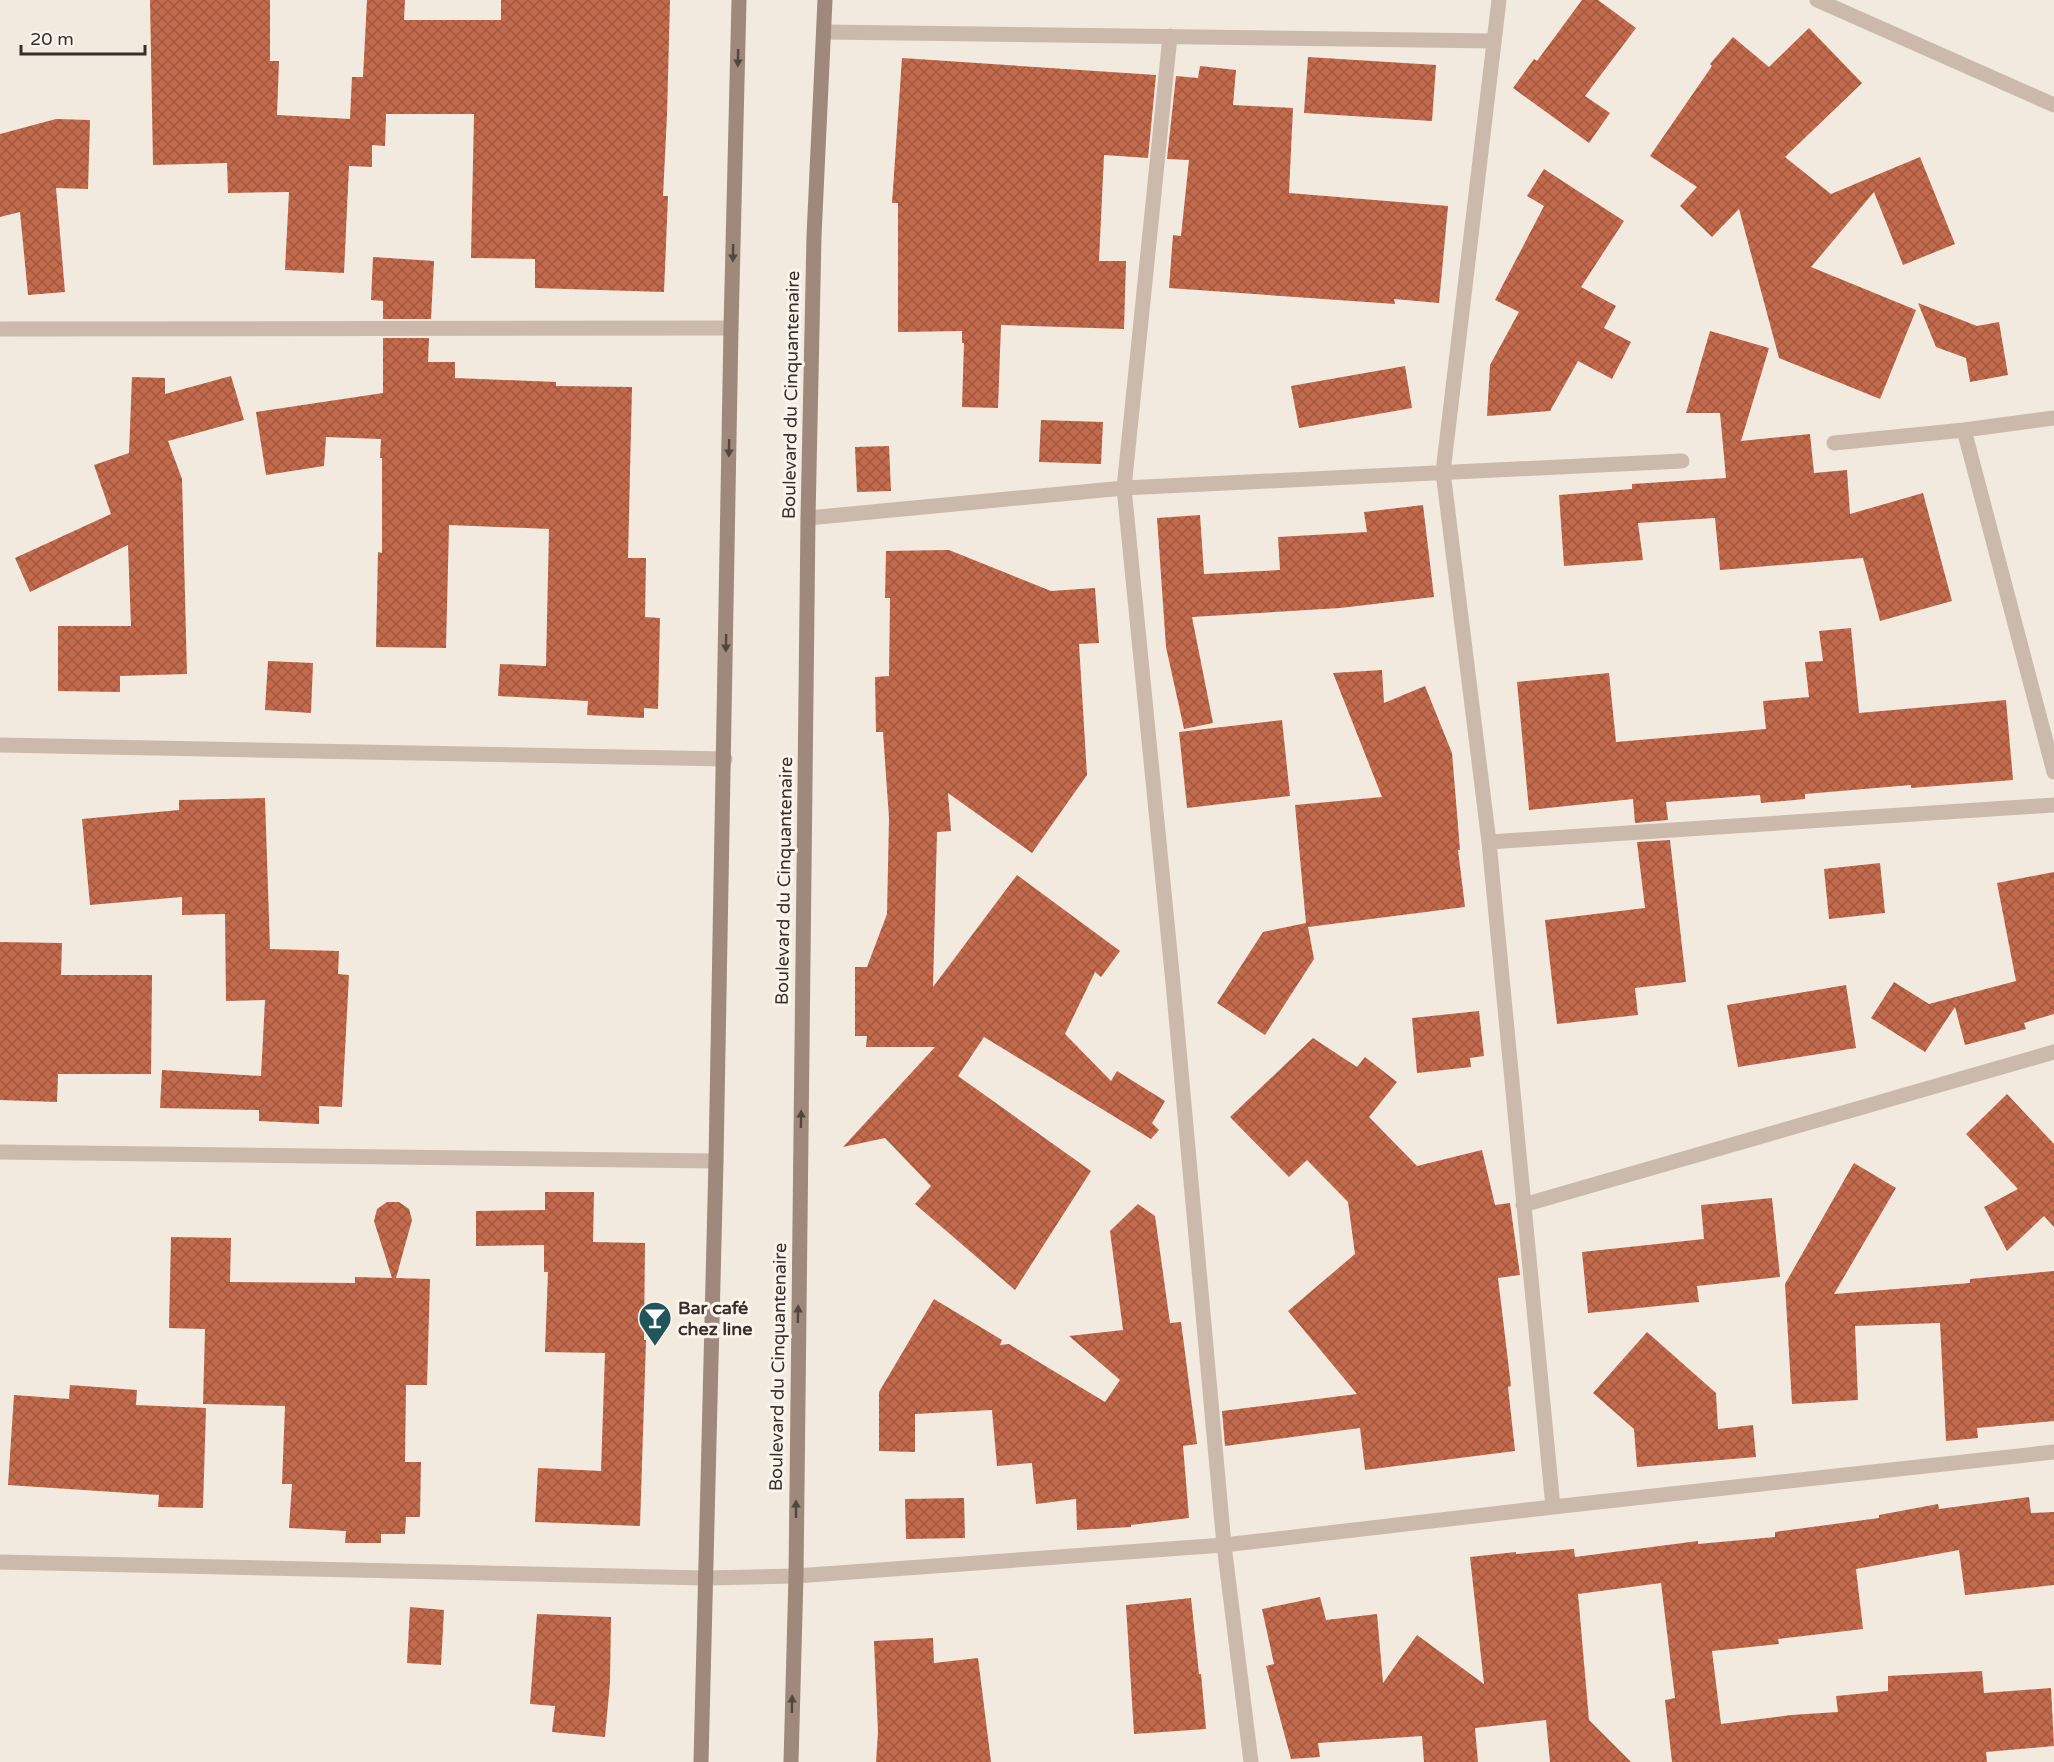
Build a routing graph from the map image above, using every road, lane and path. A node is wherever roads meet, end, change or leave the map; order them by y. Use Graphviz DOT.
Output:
graph roads {
  1 [pos="739,0"];
  2 [pos="825,0"];
  3 [pos="1499,0"];
  4 [pos="1824,2"];
  5 [pos="825,32"];
  6 [pos="1170,36"];
  7 [pos="1494,41"];
  8 [pos="2054,105"];
  9 [pos="731,328"];
  10 [pos="0,329"];
  11 [pos="2054,417"];
  12 [pos="1964,430"];
  13 [pos="1834,444"];
  14 [pos="1682,461"];
  15 [pos="1443,472"];
  16 [pos="1124,488"];
  17 [pos="808,518"];
  18 [pos="0,745"];
  19 [pos="724,759"];
  20 [pos="2054,772"];
  21 [pos="2054,805"];
  22 [pos="1489,842"];
  23 [pos="2054,1052"];
  24 [pos="0,1152"];
  25 [pos="717,1161"];
  26 [pos="1523,1205"];
  27 [pos="2054,1452"];
  28 [pos="1553,1507"];
  29 [pos="1224,1545"];
  30 [pos="0,1562"];
  31 [pos="795,1576"];
  32 [pos="706,1578"];
  33 [pos="701,1762"];
  34 [pos="791,1762"];
  35 [pos="1251,1762"];
  1 -- 9 [label="main road, one-way"];
  2 -- 5 [label="main road, Boulevard du Cinquantenaire"];
  3 -- 7 [label="street"];
  4 -- 8 [label="street"];
  5 -- 6 [label="street"];
  5 -- 17 [label="main road, Boulevard du Cinquantenaire"];
  6 -- 7 [label="street"];
  6 -- 16 [label="street"];
  7 -- 15 [label="street"];
  9 -- 10 [label="street"];
  9 -- 19 [label="main road, one-way"];
  11 -- 12 [label="street"];
  12 -- 13 [label="street"];
  12 -- 20 [label="street"];
  14 -- 15 [label="street"];
  15 -- 16 [label="street"];
  15 -- 22 [label="street"];
  16 -- 17 [label="street"];
  16 -- 29 [label="street"];
  31 -- 17 [label="main road, Boulevard du Cinquantenaire, one-way"];
  18 -- 19 [label="street"];
  19 -- 25 [label="main road"];
  21 -- 22 [label="street"];
  22 -- 26 [label="street"];
  23 -- 26 [label="street"];
  24 -- 25 [label="street"];
  25 -- 32 [label="main road"];
  26 -- 28 [label="street"];
  27 -- 28 [label="street"];
  28 -- 29 [label="street"];
  29 -- 31 [label="street"];
  29 -- 35 [label="street"];
  30 -- 32 [label="street"];
  31 -- 32 [label="street"];
  34 -- 31 [label="main road, Boulevard du Cinquantenaire, one-way"];
  32 -- 33 [label="main road"];
}
